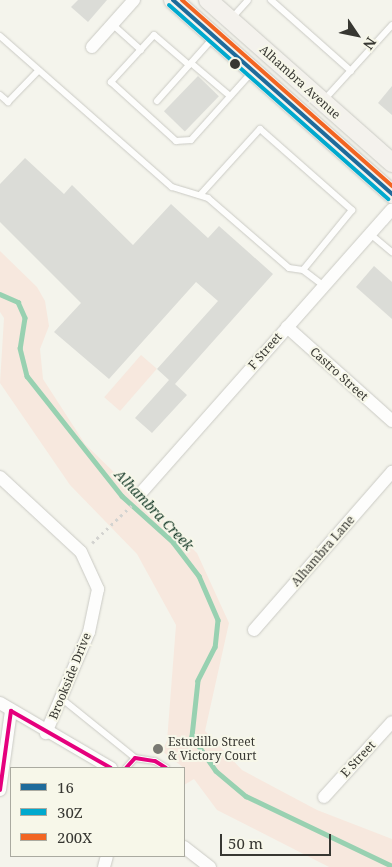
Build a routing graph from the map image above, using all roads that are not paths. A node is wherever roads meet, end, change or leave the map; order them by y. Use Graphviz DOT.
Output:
graph roads {
  1 [pos="134,0"];
  2 [pos="173,0"];
  3 [pos="208,0"];
  4 [pos="248,0"];
  5 [pos="271,0"];
  6 [pos="230,19"];
  7 [pos="112,24"];
  8 [pos="392,26"];
  9 [pos="386,32"];
  10 [pos="0,36"];
  11 [pos="214,36"];
  12 [pos="392,37"];
  13 [pos="92,47"];
  14 [pos="141,50"];
  15 [pos="190,64"];
  16 [pos="253,70"];
  17 [pos="38,71"];
  18 [pos="351,71"];
  19 [pos="0,95"];
  20 [pos="230,96"];
  21 [pos="157,101"];
  22 [pos="322,102"];
  23 [pos="392,163"];
  24 [pos="201,194"];
  25 [pos="392,194"];
  26 [pos="392,209"];
  27 [pos="369,233"];
  28 [pos="392,252"];
  29 [pos="303,270"];
  30 [pos="323,285"];
  31 [pos="287,327"];
  32 [pos="392,421"];
  33 [pos="392,472"];
  34 [pos="0,477"];
  35 [pos="140,494"];
  36 [pos="254,630"];
  37 [pos="62,699"];
  38 [pos="0,703"];
  39 [pos="11,711"];
  40 [pos="392,722"];
  41 [pos="46,733"];
  42 [pos="135,758"];
  43 [pos="109,767"];
  44 [pos="127,767"];
  45 [pos="164,767"];
  46 [pos="0,790"];
  47 [pos="324,797"];
  48 [pos="185,848"];
  49 [pos="210,867"];
  1 -- 7 [label="street"];
  2 -- 11 [label="main road, Alhambra Avenue"];
  3 -- 6 [label="main road, Alhambra Avenue"];
  4 -- 6 [label="lane"];
  5 -- 18 [label="lane"];
  6 -- 22 [label="main road, Alhambra Avenue"];
  7 -- 13 [label="street"];
  7 -- 14 [label="lane"];
  8 -- 9 [label="lane"];
  9 -- 12 [label="lane"];
  9 -- 18 [label="lane"];
  10 -- 17 [label="lane"];
  11 -- 15 [label="lane"];
  11 -- 16 [label="main road, Alhambra Avenue"];
  14 -- 15 [label="lane"];
  14 -- 20 [label="lane"];
  15 -- 20 [label="lane"];
  15 -- 21 [label="lane"];
  16 -- 20 [label="lane"];
  16 -- 25 [label="main road, Alhambra Avenue"];
  17 -- 19 [label="lane"];
  17 -- 24 [label="lane"];
  18 -- 22 [label="lane"];
  22 -- 23 [label="main road, Alhambra Avenue"];
  24 -- 29 [label="lane"];
  24 -- 29 [label="lane"];
  26 -- 27 [label="street, F Street"];
  27 -- 28 [label="lane"];
  27 -- 30 [label="street, F Street"];
  29 -- 30 [label="lane"];
  30 -- 31 [label="street, F Street"];
  31 -- 32 [label="street, Castro Street"];
  31 -- 35 [label="street, F Street"];
  33 -- 36 [label="street, Alhambra Lane"];
  34 -- 37 [label="street, Brookside Drive"];
  37 -- 41 [label="street, Brookside Drive"];
  37 -- 42 [label="lane"];
  38 -- 39 [label="street"];
  39 -- 41 [label="street"];
  39 -- 46 [label="street"];
  40 -- 47 [label="street, E Street"];
  41 -- 43 [label="street"];
  42 -- 44 [label="lane"];
  42 -- 45 [label="lane"];
  48 -- 49 [label="street"];
}
